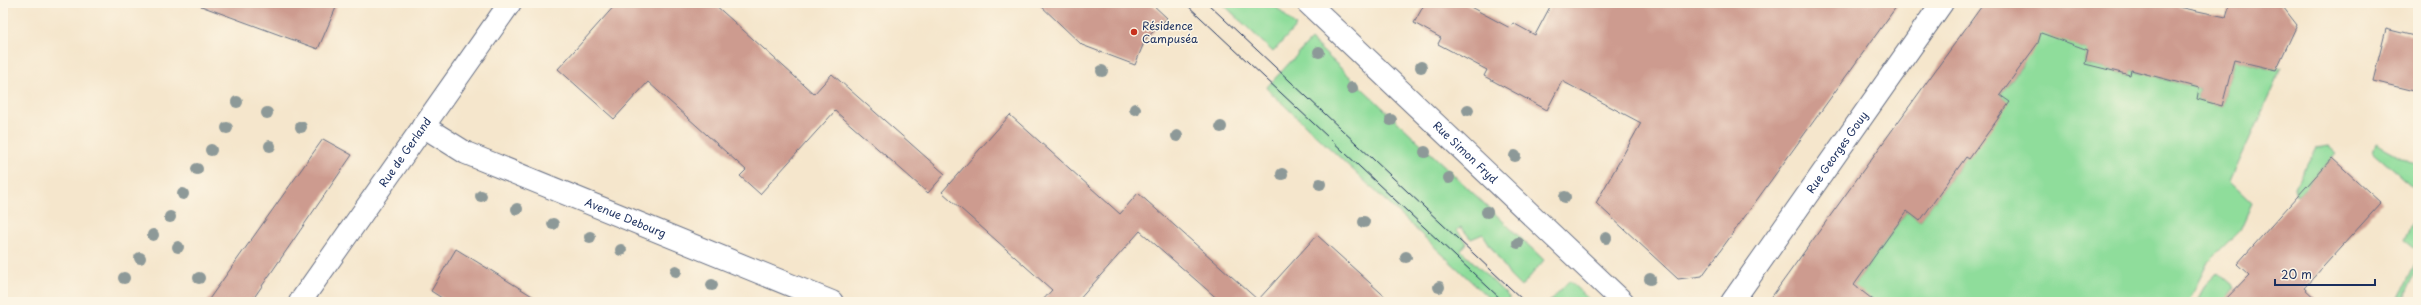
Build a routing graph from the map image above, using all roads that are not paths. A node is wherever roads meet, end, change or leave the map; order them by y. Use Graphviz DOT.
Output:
graph roads {
  1 [pos="510,3"];
  2 [pos="1308,3"];
  3 [pos="1942,3"];
  4 [pos="423,126"];
  5 [pos="300,302"];
  6 [pos="832,302"];
  7 [pos="1623,302"];
  8 [pos="1732,302"];
  1 -- 4 [label="street, Rue de Gerland"];
  2 -- 7 [label="street, Rue Simon Fryd"];
  3 -- 8 [label="street, Rue Georges Gouy"];
  4 -- 5 [label="street, Rue de Gerland"];
  4 -- 6 [label="street, Avenue Debourg"];
}
